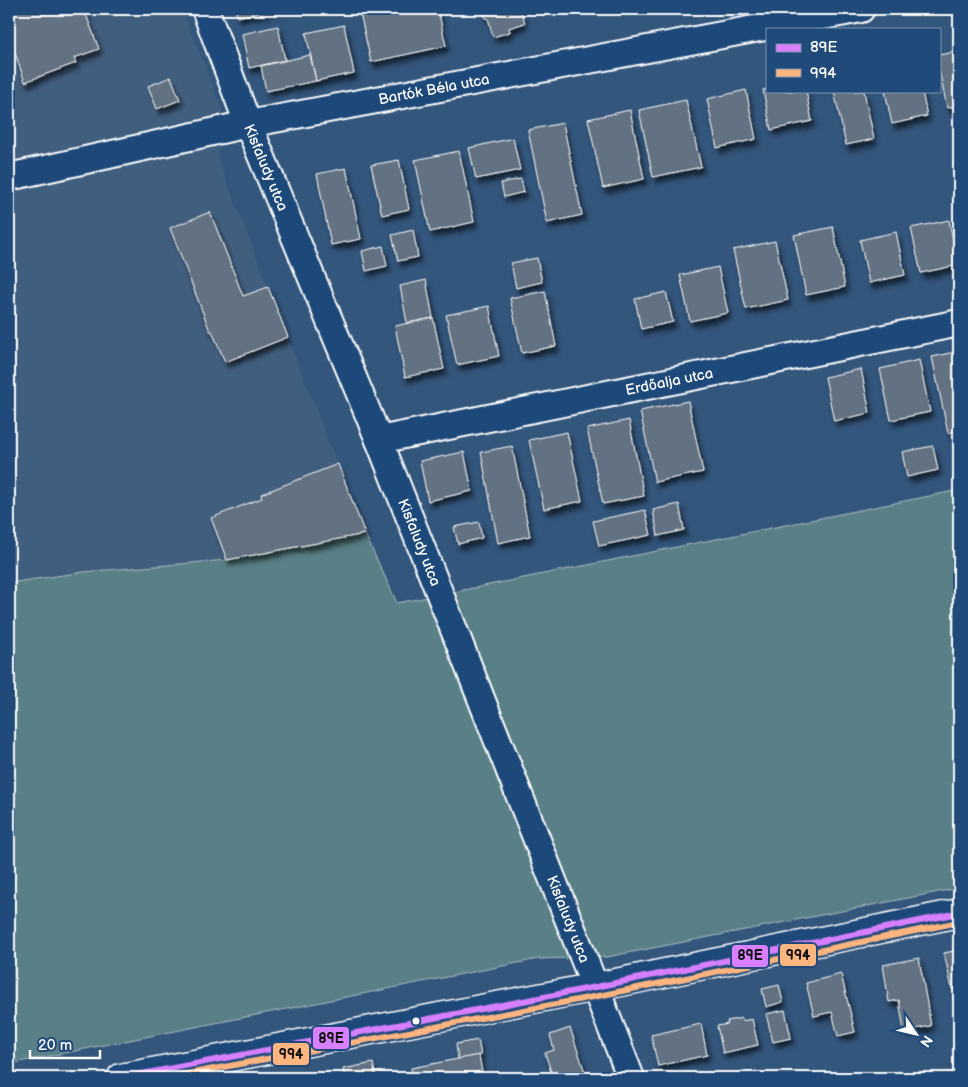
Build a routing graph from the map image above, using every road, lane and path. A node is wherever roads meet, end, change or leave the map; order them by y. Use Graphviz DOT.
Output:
graph roads {
  1 [pos="205,9"];
  2 [pos="861,9"];
  3 [pos="248,124"];
  4 [pos="9,176"];
  5 [pos="959,323"];
  6 [pos="378,440"];
  7 [pos="959,913"];
  8 [pos="596,987"];
  9 [pos="121,1078"];
  10 [pos="631,1078"];
  1 -- 3 [label="street, Kisfaludy utca"];
  2 -- 3 [label="street, Bartók Béla utca"];
  3 -- 4 [label="street, Bartók Béla utca"];
  3 -- 6 [label="street, Kisfaludy utca"];
  5 -- 6 [label="street, Erdőalja utca"];
  6 -- 8 [label="street, Kisfaludy utca"];
  7 -- 8 [label="street"];
  8 -- 9 [label="street"];
  8 -- 10 [label="street, Kisfaludy utca"];
}
